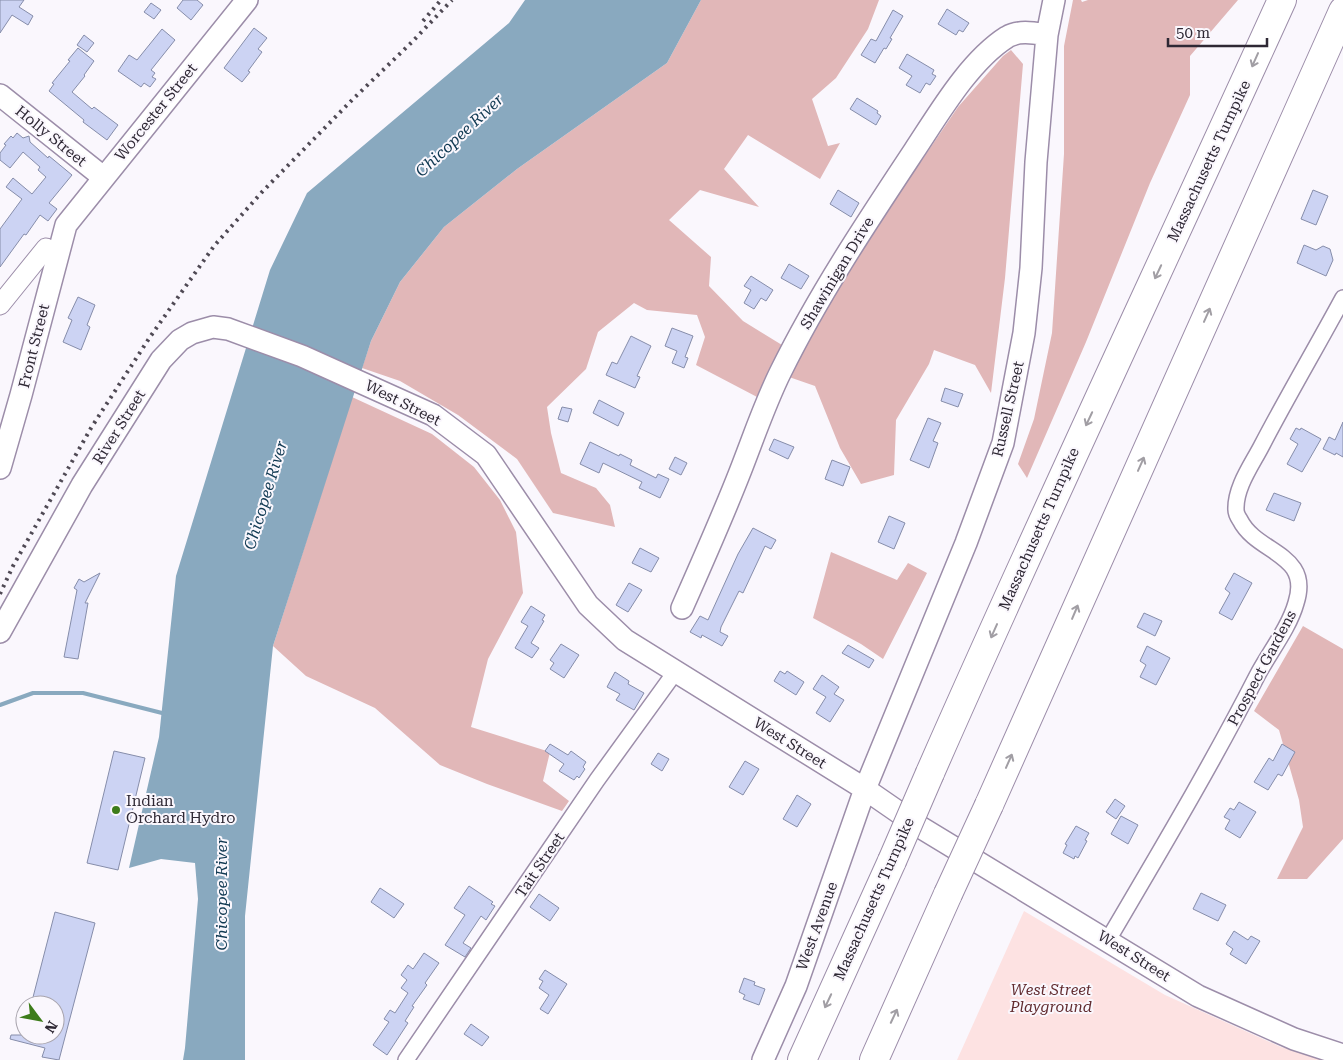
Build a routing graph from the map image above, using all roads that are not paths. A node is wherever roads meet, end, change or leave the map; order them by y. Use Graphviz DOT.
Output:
graph roads {
  1 [pos="247,0"];
  2 [pos="1054,0"];
  3 [pos="1282,0"];
  4 [pos="1343,11"];
  5 [pos="1047,35"];
  6 [pos="0,95"];
  7 [pos="103,177"];
  8 [pos="66,225"];
  9 [pos="46,248"];
  10 [pos="1343,298"];
  11 [pos="0,305"];
  12 [pos="302,356"];
  13 [pos="0,468"];
  14 [pos="682,608"];
  15 [pos="0,632"];
  16 [pos="676,671"];
  17 [pos="866,789"];
  18 [pos="1108,940"];
  19 [pos="1343,1055"];
  20 [pos="406,1060"];
  21 [pos="763,1060"];
  22 [pos="802,1060"];
  23 [pos="874,1060"];
  1 -- 7 [label="main road, Worcester Street"];
  2 -- 5 [label="main road"];
  3 -- 22 [label="highway, Massachusetts Turnpike, one-way, bridge"];
  23 -- 4 [label="highway, one-way, bridge"];
  5 -- 14 [label="main road, Shawinigan Drive"];
  5 -- 17 [label="main road, Russell Street"];
  6 -- 7 [label="main road, Holly Street"];
  7 -- 8 [label="main road, Worcester Street"];
  8 -- 13 [label="main road, Front Street"];
  9 -- 11 [label="street"];
  10 -- 18 [label="street, Prospect Gardens"];
  12 -- 15 [label="main road, River Street"];
  12 -- 16 [label="main road, West Street"];
  16 -- 17 [label="main road, West Street"];
  16 -- 20 [label="street, Tait Street"];
  17 -- 18 [label="main road, West Street"];
  17 -- 21 [label="main road, West Avenue"];
  18 -- 19 [label="main road, West Street"];
}
